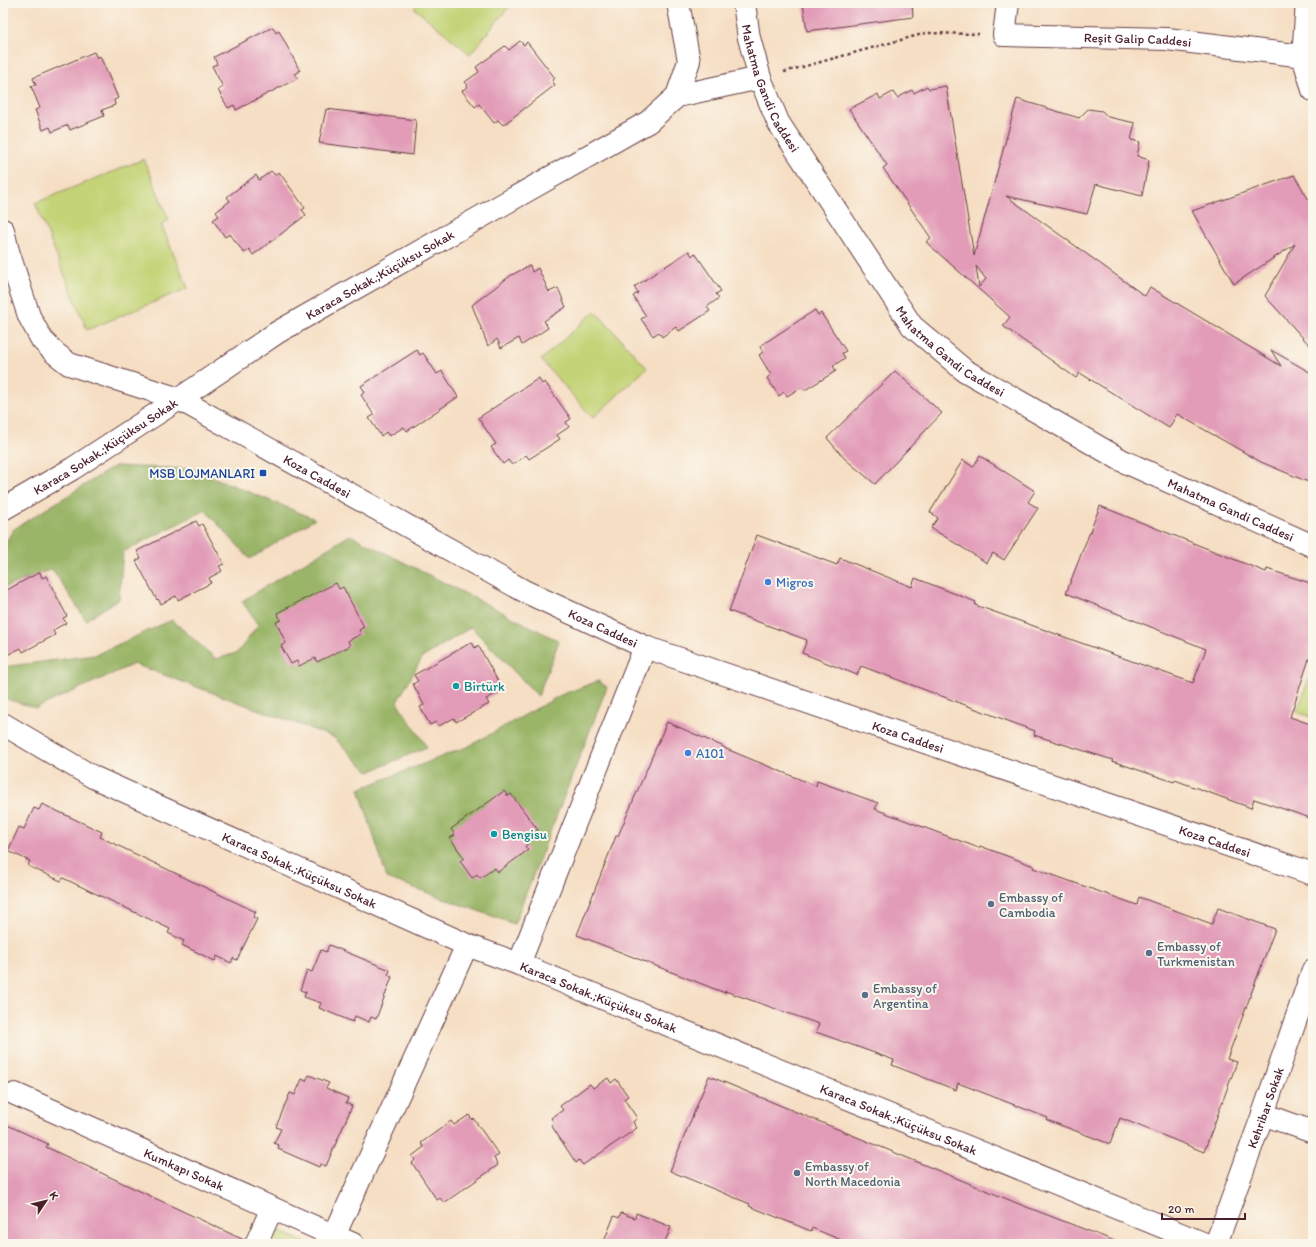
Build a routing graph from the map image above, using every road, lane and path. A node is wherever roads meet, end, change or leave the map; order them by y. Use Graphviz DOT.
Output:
graph roads {
  1 [pos="678,3"];
  2 [pos="744,3"];
  3 [pos="1008,3"];
  4 [pos="1307,3"];
  5 [pos="1004,35"];
  6 [pos="1302,56"];
  7 [pos="760,78"];
  8 [pos="1313,90"];
  9 [pos="677,96"];
  10 [pos="3,230"];
  11 [pos="179,399"];
  12 [pos="3,509"];
  13 [pos="1313,546"];
  14 [pos="645,647"];
  15 [pos="3,724"];
  16 [pos="1313,874"];
  17 [pos="467,945"];
  18 [pos="519,964"];
  19 [pos="1313,970"];
  20 [pos="15,1094"];
  21 [pos="1263,1114"];
  22 [pos="1313,1132"];
  23 [pos="272,1208"];
  24 [pos="344,1240"];
  25 [pos="256,1244"];
  26 [pos="1205,1244"];
  27 [pos="1216,1244"];
  1 -- 9 [label="street, Karaca Sokak.;Küçüksu Sokak"];
  2 -- 7 [label="street, Mahatma Gandi Caddesi"];
  3 -- 5 [label="street"];
  4 -- 6 [label="street"];
  5 -- 6 [label="street, Reşit Galip Caddesi"];
  5 -- 7 [label="path"];
  6 -- 8 [label="street"];
  7 -- 9 [label="street"];
  7 -- 13 [label="street, Mahatma Gandi Caddesi"];
  9 -- 11 [label="street, Karaca Sokak.;Küçüksu Sokak"];
  10 -- 11 [label="street, Koza Caddesi"];
  11 -- 12 [label="street, Karaca Sokak.;Küçüksu Sokak"];
  11 -- 14 [label="street, Koza Caddesi"];
  14 -- 16 [label="street, Koza Caddesi"];
  14 -- 18 [label="street"];
  15 -- 17 [label="street, Karaca Sokak.;Küçüksu Sokak"];
  17 -- 18 [label="street, Karaca Sokak.;Küçüksu Sokak"];
  17 -- 24 [label="street"];
  18 -- 26 [label="street, Karaca Sokak.;Küçüksu Sokak"];
  19 -- 21 [label="street, Kehribar Sokak"];
  20 -- 23 [label="street, Kumkapı Sokak"];
  21 -- 22 [label="street"];
  21 -- 27 [label="street, Kehribar Sokak"];
  23 -- 24 [label="street, Kumkapı Sokak"];
  23 -- 25 [label="street"];
}
